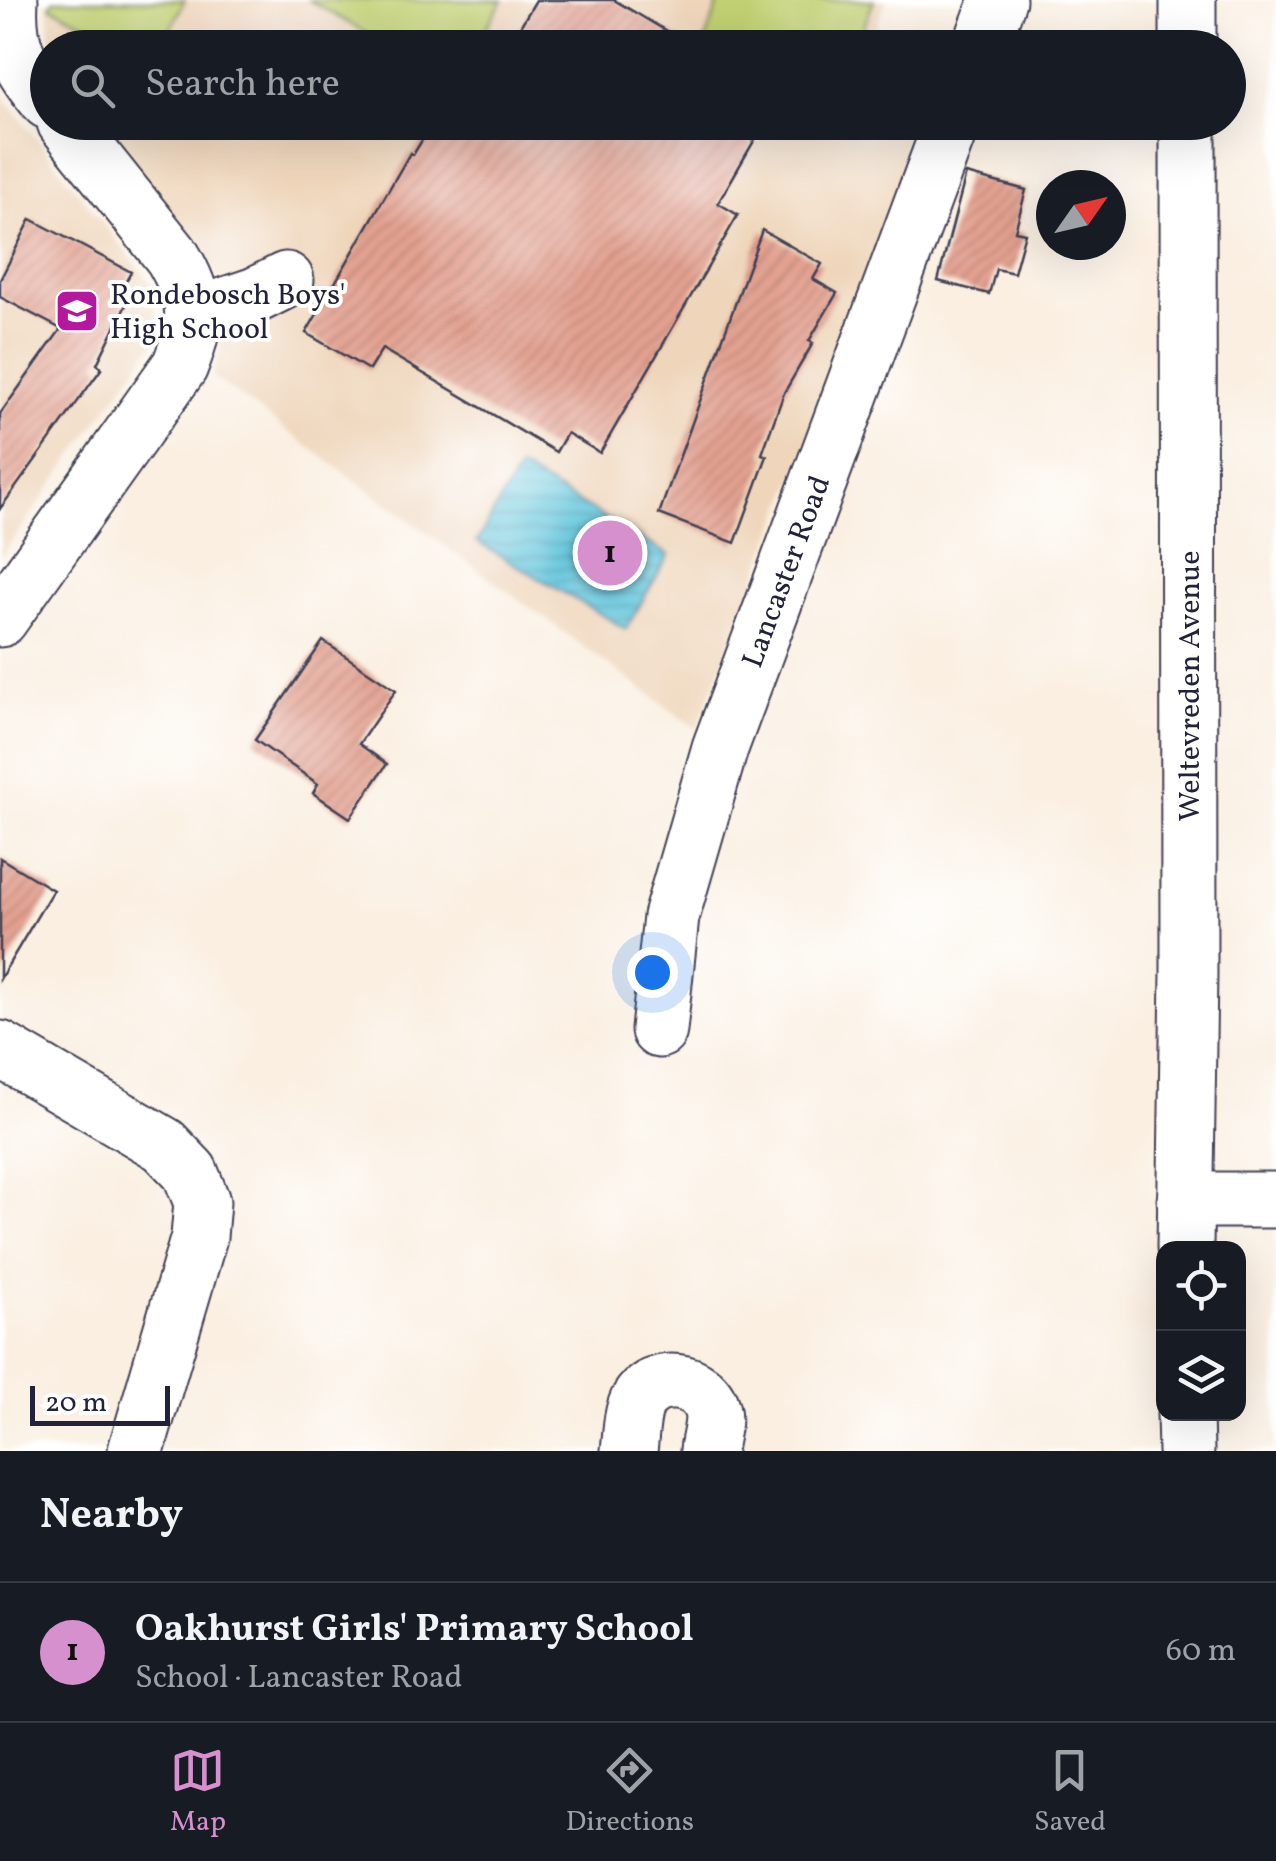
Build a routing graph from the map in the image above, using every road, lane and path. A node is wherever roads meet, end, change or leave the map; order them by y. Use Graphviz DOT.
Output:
graph roads {
  1 [pos="998,0"];
  2 [pos="1188,0"];
  3 [pos="6,18"];
  4 [pos="987,30"];
  5 [pos="1188,30"];
  6 [pos="30,78"];
  7 [pos="79,140"];
  8 [pos="945,140"];
  9 [pos="1188,140"];
  10 [pos="286,280"];
  11 [pos="194,316"];
  12 [pos="0,619"];
  13 [pos="659,1030"];
  14 [pos="0,1049"];
  15 [pos="1276,1200"];
  16 [pos="1185,1224"];
  17 [pos="1186,1421"];
  18 [pos="136,1451"];
  19 [pos="629,1451"];
  20 [pos="708,1451"];
  21 [pos="1186,1451"];
  1 -- 4 [label="street"];
  2 -- 5 [label="street"];
  3 -- 6 [label="street"];
  7 -- 11 [label="street"];
  8 -- 13 [label="street, Lancaster Road"];
  9 -- 16 [label="street, Weltevreden Avenue"];
  10 -- 11 [label="street"];
  11 -- 12 [label="street"];
  14 -- 18 [label="street"];
  15 -- 16 [label="street"];
  17 -- 21 [label="street"];
  19 -- 20 [label="street"];
}
